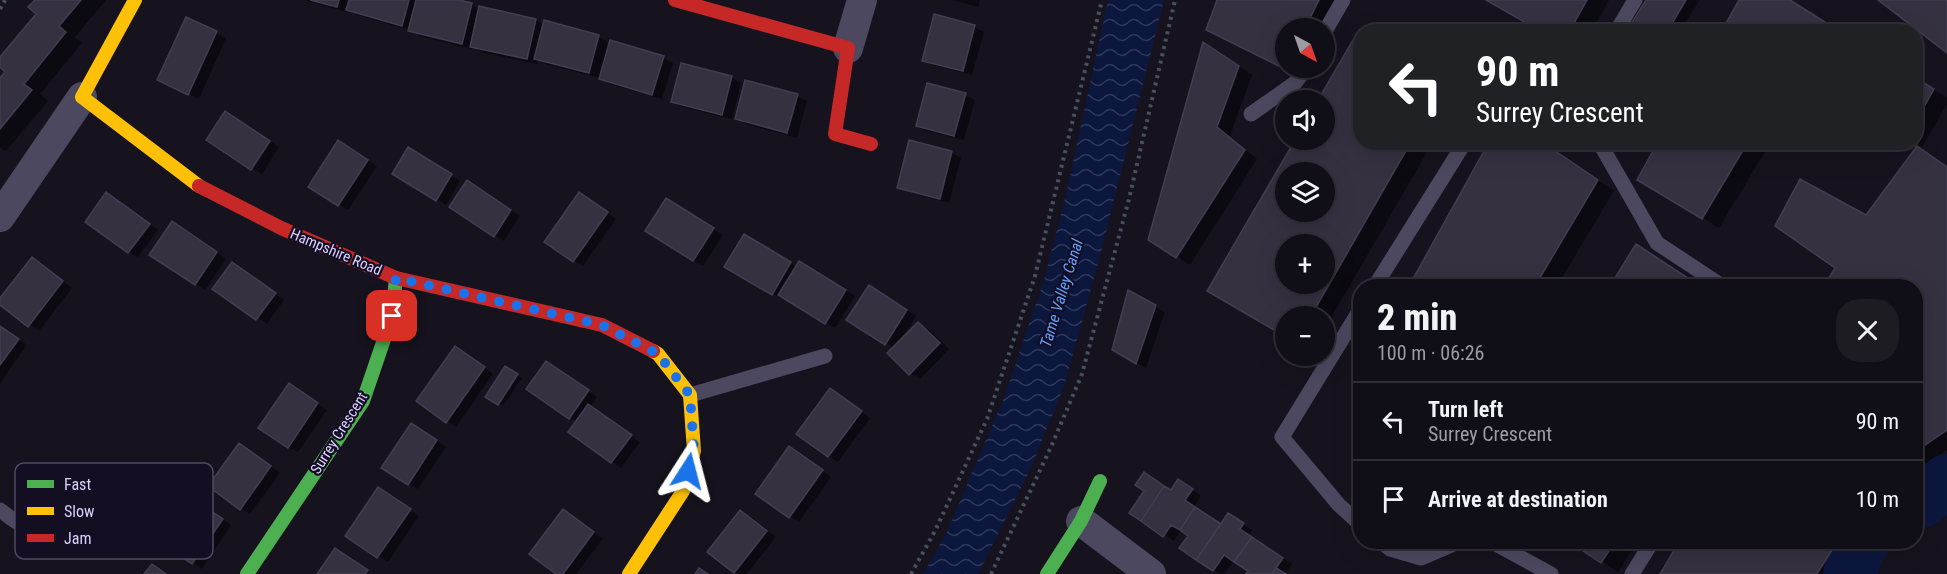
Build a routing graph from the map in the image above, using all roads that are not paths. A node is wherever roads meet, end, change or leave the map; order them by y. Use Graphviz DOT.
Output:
graph roads {
  1 [pos="135,0"];
  2 [pos="675,0"];
  3 [pos="862,0"];
  4 [pos="1343,0"];
  5 [pos="1635,0"];
  6 [pos="1333,18"];
  7 [pos="1621,24"];
  8 [pos="848,48"];
  9 [pos="1298,78"];
  10 [pos="82,97"];
  11 [pos="1251,114"];
  12 [pos="871,144"];
  13 [pos="1460,150"];
  14 [pos="1604,150"];
  15 [pos="0,217"];
  16 [pos="396,278"];
  17 [pos="1379,279"];
  18 [pos="1712,279"];
  19 [pos="1353,321"];
  20 [pos="825,356"];
  21 [pos="690,395"];
  22 [pos="1100,481"];
  23 [pos="0,510"];
  24 [pos="1353,518"];
  25 [pos="15,520"];
  26 [pos="1081,521"];
  27 [pos="1390,549"];
  28 [pos="1441,549"];
  29 [pos="1505,549"];
  30 [pos="1648,549"];
  31 [pos="247,574"];
  32 [pos="629,574"];
  33 [pos="1047,574"];
  34 [pos="1151,574"];
  35 [pos="1551,574"];
  36 [pos="1632,574"];
  1 -- 10 [label="street"];
  2 -- 8 [label="street"];
  3 -- 8 [label="street"];
  4 -- 6 [label="lane"];
  5 -- 7 [label="lane"];
  8 -- 12 [label="street"];
  9 -- 11 [label="lane"];
  10 -- 15 [label="street"];
  10 -- 16 [label="street, Hampshire Road"];
  13 -- 17 [label="lane"];
  14 -- 18 [label="lane"];
  16 -- 21 [label="street, Hampshire Road"];
  16 -- 31 [label="street, Surrey Crescent"];
  19 -- 24 [label="lane"];
  20 -- 21 [label="lane"];
  21 -- 32 [label="street"];
  22 -- 26 [label="street"];
  23 -- 25 [label="lane"];
  26 -- 33 [label="street"];
  26 -- 34 [label="street"];
  27 -- 28 [label="lane"];
  29 -- 35 [label="lane"];
  30 -- 36 [label="lane"];
}
